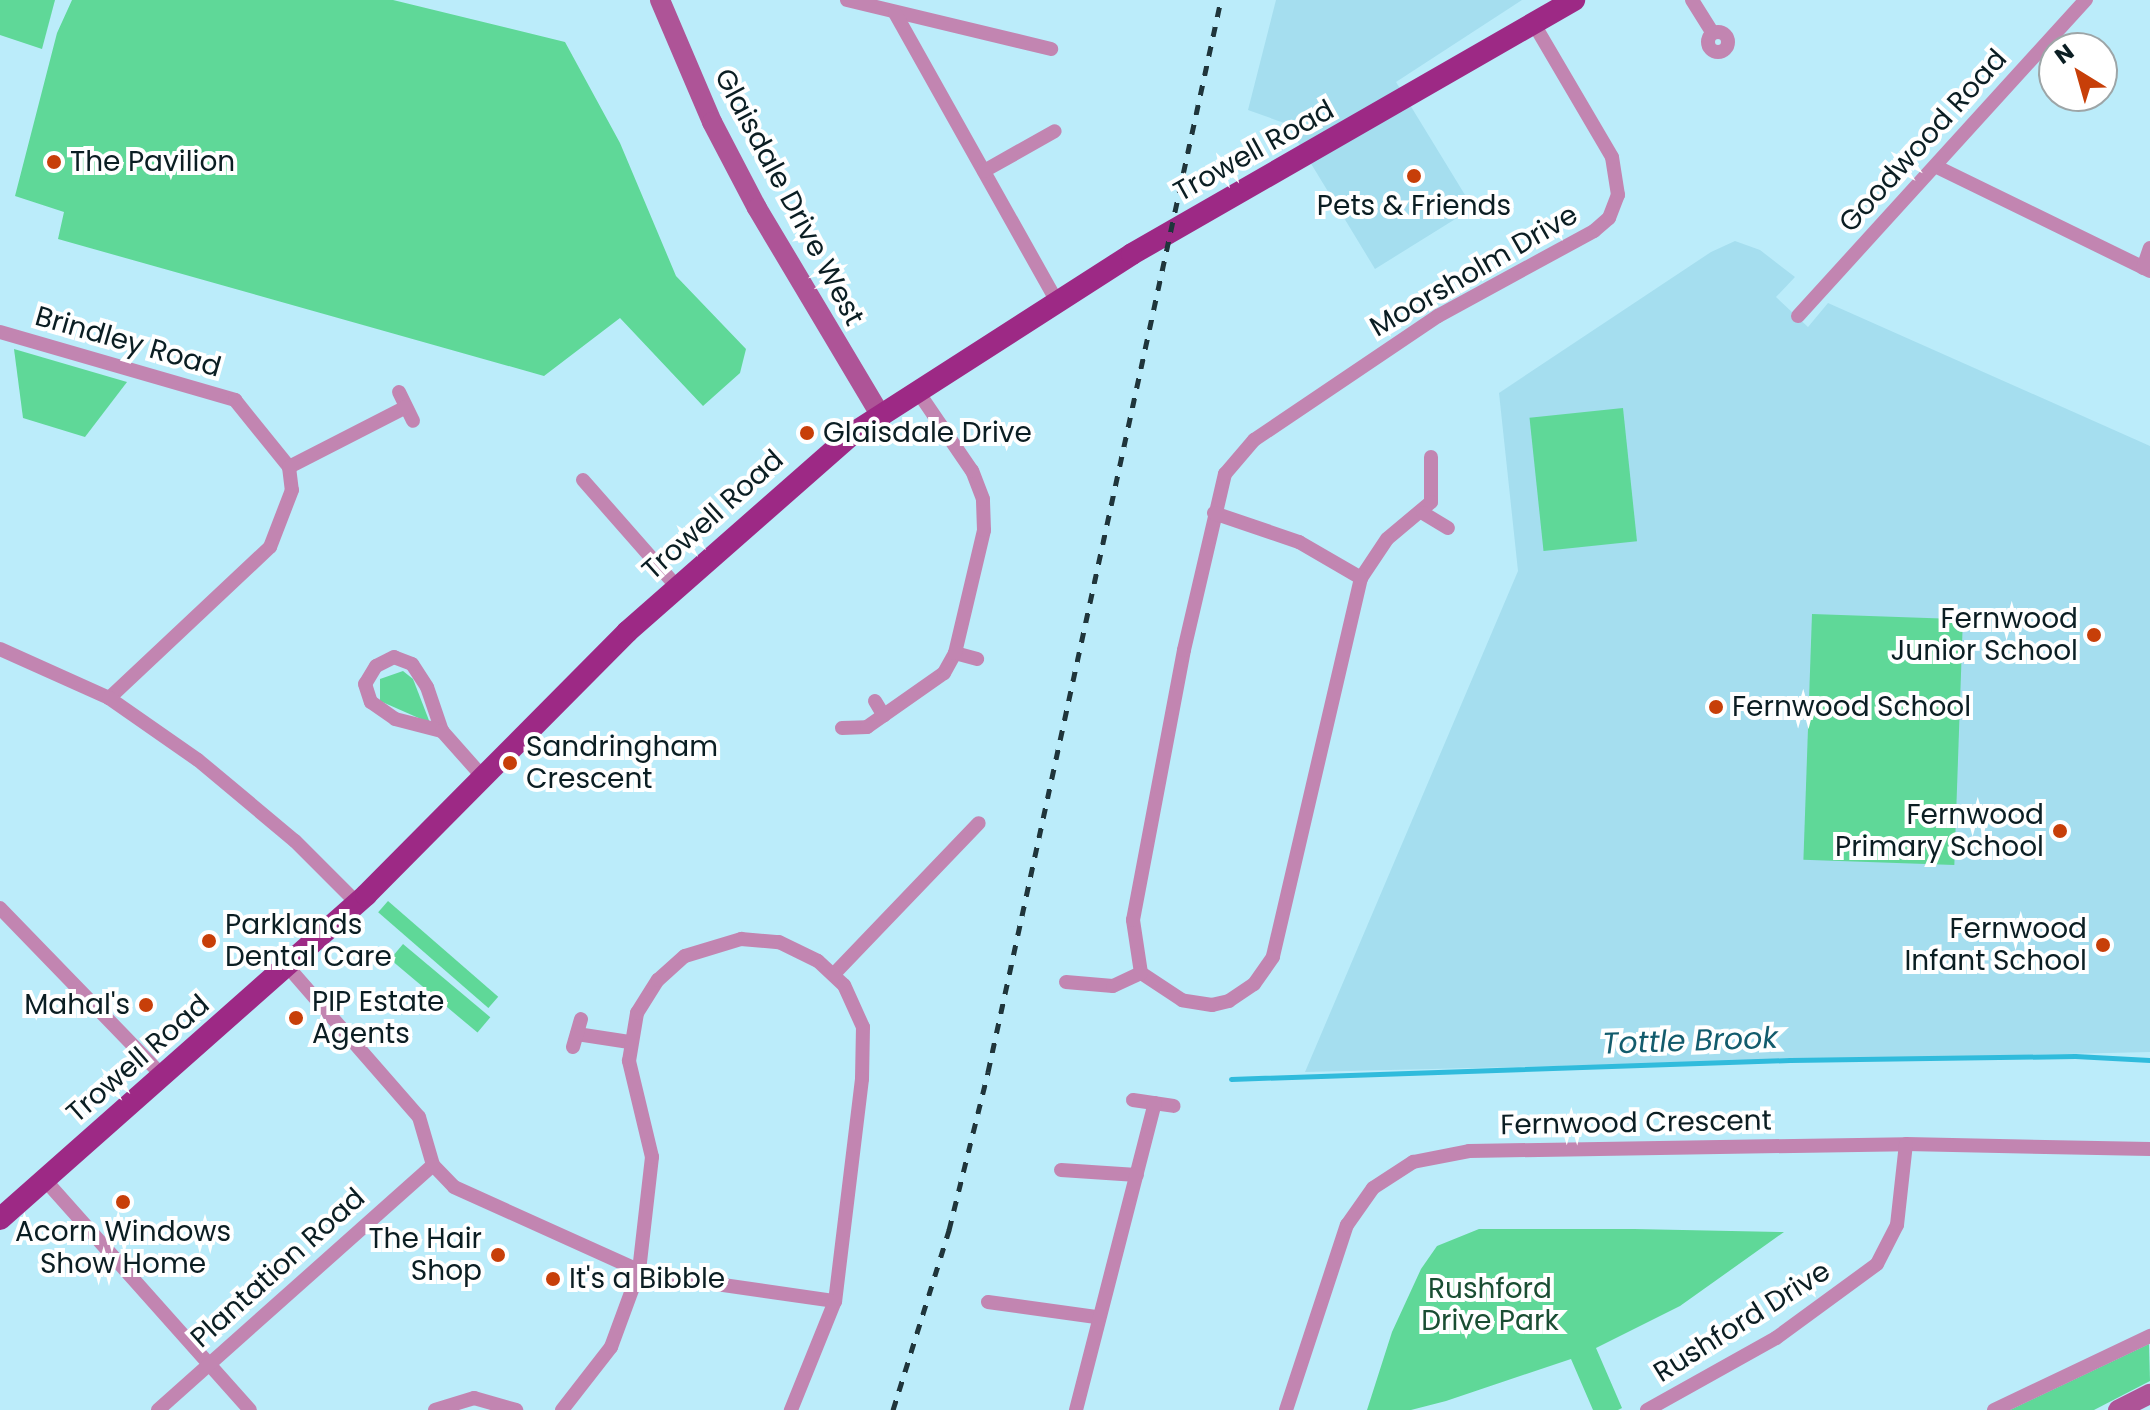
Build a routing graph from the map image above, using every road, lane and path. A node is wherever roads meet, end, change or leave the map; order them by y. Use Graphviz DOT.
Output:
graph roads {
  1 [pos="660,0"];
  2 [pos="847,0"];
  3 [pos="1574,0"];
  4 [pos="1692,0"];
  5 [pos="2086,0"];
  6 [pos="895,13"];
  7 [pos="1534,24"];
  8 [pos="1713,33"];
  9 [pos="1051,49"];
  10 [pos="1055,131"];
  11 [pos="1937,167"];
  12 [pos="984,171"];
  13 [pos="2150,248"];
  14 [pos="2146,269"];
  15 [pos="1056,300"];
  16 [pos="1798,316"];
  17 [pos="0,332"];
  18 [pos="916,389"];
  19 [pos="399,392"];
  20 [pos="406,407"];
  21 [pos="879,413"];
  22 [pos="413,421"];
  23 [pos="1431,457"];
  24 [pos="289,467"];
  25 [pos="583,480"];
  26 [pos="1214,513"];
  27 [pos="1423,513"];
  28 [pos="1448,528"];
  29 [pos="1361,578"];
  30 [pos="676,586"];
  31 [pos="0,649"];
  32 [pos="955,653"];
  33 [pos="977,659"];
  34 [pos="109,698"];
  35 [pos="875,701"];
  36 [pos="884,716"];
  37 [pos="842,728"];
  38 [pos="442,731"];
  39 [pos="482,776"];
  40 [pos="979,823"];
  41 [pos="357,903"];
  42 [pos="0,908"];
  43 [pos="288,967"];
  44 [pos="1141,973"];
  45 [pos="834,974"];
  46 [pos="1066,982"];
  47 [pos="577,1033"];
  48 [pos="629,1042"];
  49 [pos="164,1077"];
  50 [pos="1133,1100"];
  51 [pos="1155,1103"];
  52 [pos="1174,1106"];
  53 [pos="1906,1144"];
  54 [pos="2150,1149"];
  55 [pos="433,1165"];
  56 [pos="1061,1170"];
  57 [pos="1137,1175"];
  58 [pos="45,1180"];
  59 [pos="1,1217"];
  60 [pos="639,1271"];
  61 [pos="835,1301"];
  62 [pos="988,1302"];
  63 [pos="1096,1317"];
  64 [pos="2150,1336"];
  65 [pos="210,1364"];
  66 [pos="2150,1394"];
  67 [pos="158,1410"];
  68 [pos="250,1410"];
  69 [pos="435,1410"];
  70 [pos="516,1410"];
  71 [pos="562,1410"];
  72 [pos="791,1410"];
  73 [pos="1076,1410"];
  74 [pos="1286,1410"];
  75 [pos="1647,1410"];
  76 [pos="1994,1410"];
  77 [pos="2118,1410"];
  1 -- 21 [label="street, Glaisdale Drive West"];
  2 -- 6 [label="street"];
  3 -- 7 [label="main road, Trowell Road"];
  4 -- 8 [label="street"];
  5 -- 11 [label="street, Goodwood Road"];
  6 -- 9 [label="street"];
  6 -- 12 [label="street"];
  7 -- 15 [label="main road, Trowell Road"];
  7 -- 26 [label="street, Moorsholm Drive"];
  10 -- 12 [label="street"];
  11 -- 14 [label="street"];
  11 -- 16 [label="street, Goodwood Road"];
  12 -- 15 [label="street"];
  13 -- 14 [label="street"];
  15 -- 18 [label="main road, Trowell Road"];
  17 -- 24 [label="street, Brindley Road"];
  18 -- 21 [label="main road, Trowell Road"];
  18 -- 32 [label="street"];
  19 -- 20 [label="street"];
  20 -- 22 [label="street"];
  20 -- 24 [label="street"];
  21 -- 30 [label="main road, Trowell Road"];
  23 -- 27 [label="street"];
  24 -- 34 [label="street"];
  25 -- 30 [label="street"];
  26 -- 29 [label="street"];
  26 -- 44 [label="street, Moorsholm Drive"];
  27 -- 28 [label="street"];
  27 -- 29 [label="street"];
  29 -- 44 [label="street"];
  30 -- 39 [label="main road, Trowell Road"];
  31 -- 34 [label="street"];
  32 -- 33 [label="street"];
  32 -- 36 [label="street"];
  34 -- 41 [label="street"];
  35 -- 36 [label="street"];
  36 -- 37 [label="street"];
  38 -- 38 [label="street"];
  38 -- 39 [label="street"];
  39 -- 41 [label="main road, Trowell Road"];
  40 -- 45 [label="street"];
  41 -- 43 [label="main road, Trowell Road"];
  42 -- 49 [label="street"];
  43 -- 49 [label="main road, Trowell Road"];
  43 -- 55 [label="street"];
  44 -- 46 [label="street"];
  45 -- 48 [label="street"];
  45 -- 61 [label="street"];
  47 -- 48 [label="street"];
  48 -- 60 [label="street"];
  49 -- 58 [label="main road, Trowell Road"];
  50 -- 51 [label="street"];
  51 -- 52 [label="street"];
  51 -- 57 [label="street"];
  53 -- 54 [label="street, Fernwood Crescent"];
  53 -- 74 [label="street, Fernwood Crescent"];
  53 -- 75 [label="street, Rushford Drive"];
  55 -- 60 [label="street"];
  55 -- 65 [label="street, Plantation Road"];
  56 -- 57 [label="street"];
  57 -- 63 [label="street"];
  58 -- 59 [label="main road, Trowell Road"];
  58 -- 65 [label="street"];
  60 -- 61 [label="street"];
  60 -- 71 [label="street"];
  61 -- 72 [label="street"];
  62 -- 63 [label="street"];
  63 -- 73 [label="street"];
  64 -- 76 [label="street"];
  65 -- 67 [label="street, Plantation Road"];
  65 -- 68 [label="street"];
  66 -- 77 [label="street"];
  69 -- 70 [label="street"];
}
